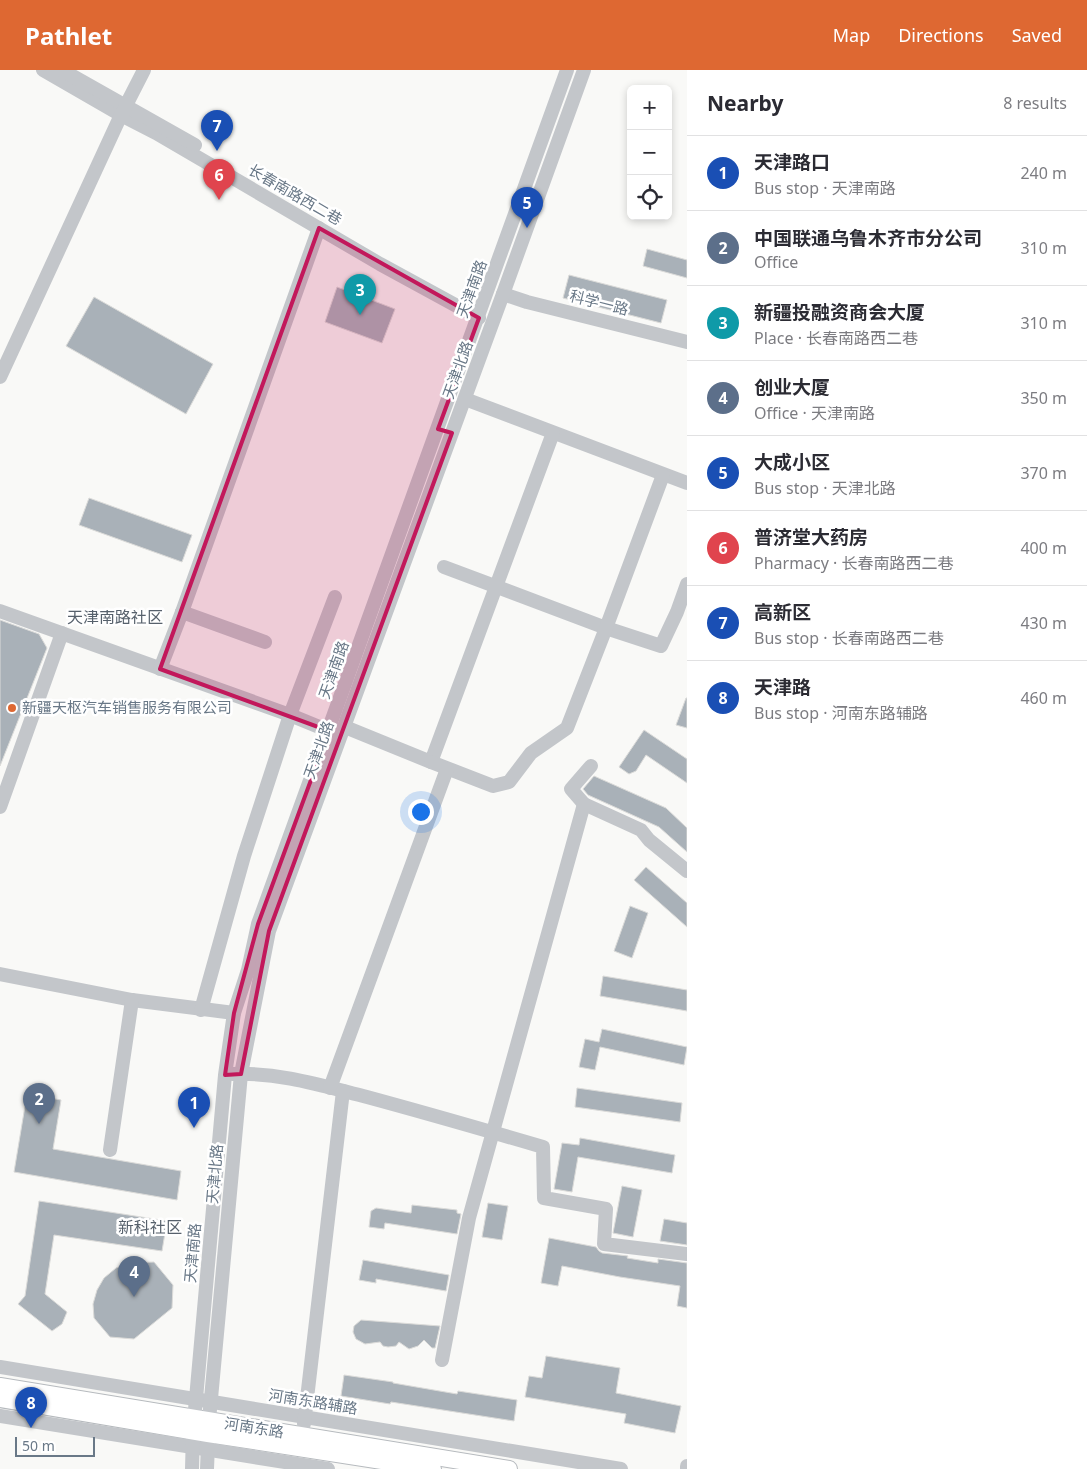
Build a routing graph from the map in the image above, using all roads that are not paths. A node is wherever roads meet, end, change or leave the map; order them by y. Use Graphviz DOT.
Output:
graph roads {
  1 [pos="43,70"];
  2 [pos="62,70"];
  3 [pos="144,70"];
  4 [pos="567,70"];
  5 [pos="584,70"];
  6 [pos="123,111"];
  7 [pos="538,153"];
  8 [pos="552,158"];
  9 [pos="319,228"];
  10 [pos="503,294"];
  11 [pos="480,314"];
  12 [pos="687,342"];
  13 [pos="0,377"];
  14 [pos="465,399"];
  15 [pos="438,429"];
  16 [pos="452,433"];
  17 [pos="552,433"];
  18 [pos="663,475"];
  19 [pos="687,483"];
  20 [pos="444,567"];
  21 [pos="687,584"];
  22 [pos="496,586"];
  23 [pos="335,597"];
  24 [pos="0,612"];
  25 [pos="182,612"];
  26 [pos="606,628"];
  27 [pos="62,634"];
  28 [pos="265,642"];
  29 [pos="160,669"];
  30 [pos="290,714"];
  31 [pos="344,727"];
  32 [pos="329,731"];
  33 [pos="431,762"];
  34 [pos="591,766"];
  35 [pos="447,769"];
  36 [pos="584,804"];
  37 [pos="0,807"];
  38 [pos="687,871"];
  39 [pos="0,974"];
  40 [pos="132,1000"];
  41 [pos="201,1010"];
  42 [pos="234,1013"];
  43 [pos="241,1074"];
  44 [pos="225,1075"];
  45 [pos="337,1090"];
  46 [pos="493,1132"];
  47 [pos="110,1150"];
  48 [pos="687,1254"];
  49 [pos="442,1360"];
  50 [pos="0,1367"];
  51 [pos="0,1386"];
  52 [pos="0,1399"];
  53 [pos="203,1401"];
  54 [pos="0,1416"];
  55 [pos="305,1417"];
  56 [pos="201,1434"];
  57 [pos="303,1435"];
  58 [pos="192,1469"];
  59 [pos="207,1469"];
  60 [pos="328,1469"];
  61 [pos="433,1469"];
  62 [pos="509,1469"];
  63 [pos="620,1469"];
  1 -- 6 [label="street, 长春南路西二巷"];
  2 -- 6 [label="street, 长春南路西二巷"];
  3 -- 6 [label="street"];
  4 -- 7 [label="street, 天津南路"];
  5 -- 8 [label="street, 天津北路"];
  6 -- 9 [label="street, 长春南路西二巷"];
  6 -- 11 [label="street, 长春南路西二巷"];
  6 -- 13 [label="street"];
  7 -- 8 [label="street"];
  7 -- 11 [label="street, 天津南路"];
  8 -- 10 [label="street, 天津北路"];
  9 -- 11 [label="street, 长春南路西二巷"];
  9 -- 25 [label="street"];
  10 -- 12 [label="street, 科学一路"];
  10 -- 14 [label="street, 天津北路"];
  11 -- 15 [label="street, 天津南路"];
  14 -- 16 [label="street, 天津北路"];
  14 -- 17 [label="street"];
  15 -- 16 [label="street"];
  15 -- 32 [label="street, 天津南路"];
  16 -- 31 [label="street, 天津北路"];
  17 -- 18 [label="street"];
  17 -- 22 [label="street"];
  18 -- 19 [label="street"];
  18 -- 26 [label="street"];
  20 -- 22 [label="street"];
  21 -- 26 [label="street"];
  22 -- 26 [label="street"];
  22 -- 33 [label="street"];
  23 -- 30 [label="street"];
  24 -- 27 [label="street"];
  25 -- 28 [label="street"];
  25 -- 29 [label="street"];
  26 -- 35 [label="street"];
  27 -- 29 [label="street"];
  27 -- 37 [label="street"];
  29 -- 30 [label="street"];
  30 -- 32 [label="street"];
  30 -- 41 [label="street"];
  31 -- 33 [label="street"];
  31 -- 43 [label="street, 天津北路"];
  32 -- 42 [label="street, 天津南路"];
  33 -- 35 [label="street"];
  34 -- 36 [label="street"];
  35 -- 45 [label="street"];
  36 -- 38 [label="street"];
  36 -- 46 [label="street"];
  39 -- 40 [label="street"];
  40 -- 41 [label="street"];
  40 -- 47 [label="street"];
  41 -- 42 [label="street"];
  42 -- 44 [label="street, 天津南路"];
  43 -- 44 [label="street"];
  43 -- 45 [label="street"];
  43 -- 53 [label="street, 天津北路"];
  44 -- 53 [label="street, 天津南路"];
  45 -- 46 [label="street"];
  45 -- 55 [label="street"];
  46 -- 48 [label="street"];
  46 -- 49 [label="street"];
  50 -- 53 [label="street, 河南东路辅路"];
  51 -- 56 [label="main road, 河南东路"];
  52 -- 56 [label="main road, 河南东路"];
  53 -- 55 [label="street, 河南东路辅路"];
  53 -- 56 [label="street, 天津北路"];
  54 -- 56 [label="street"];
  55 -- 57 [label="street"];
  55 -- 63 [label="street, 河南东路辅路"];
  56 -- 57 [label="main road, 河南东路"];
  56 -- 58 [label="street, 天津北路"];
  56 -- 59 [label="street, 天津北路"];
  56 -- 60 [label="street"];
  56 -- 61 [label="main road, 河南东路"];
  57 -- 62 [label="main road, 河南东路"];
}
